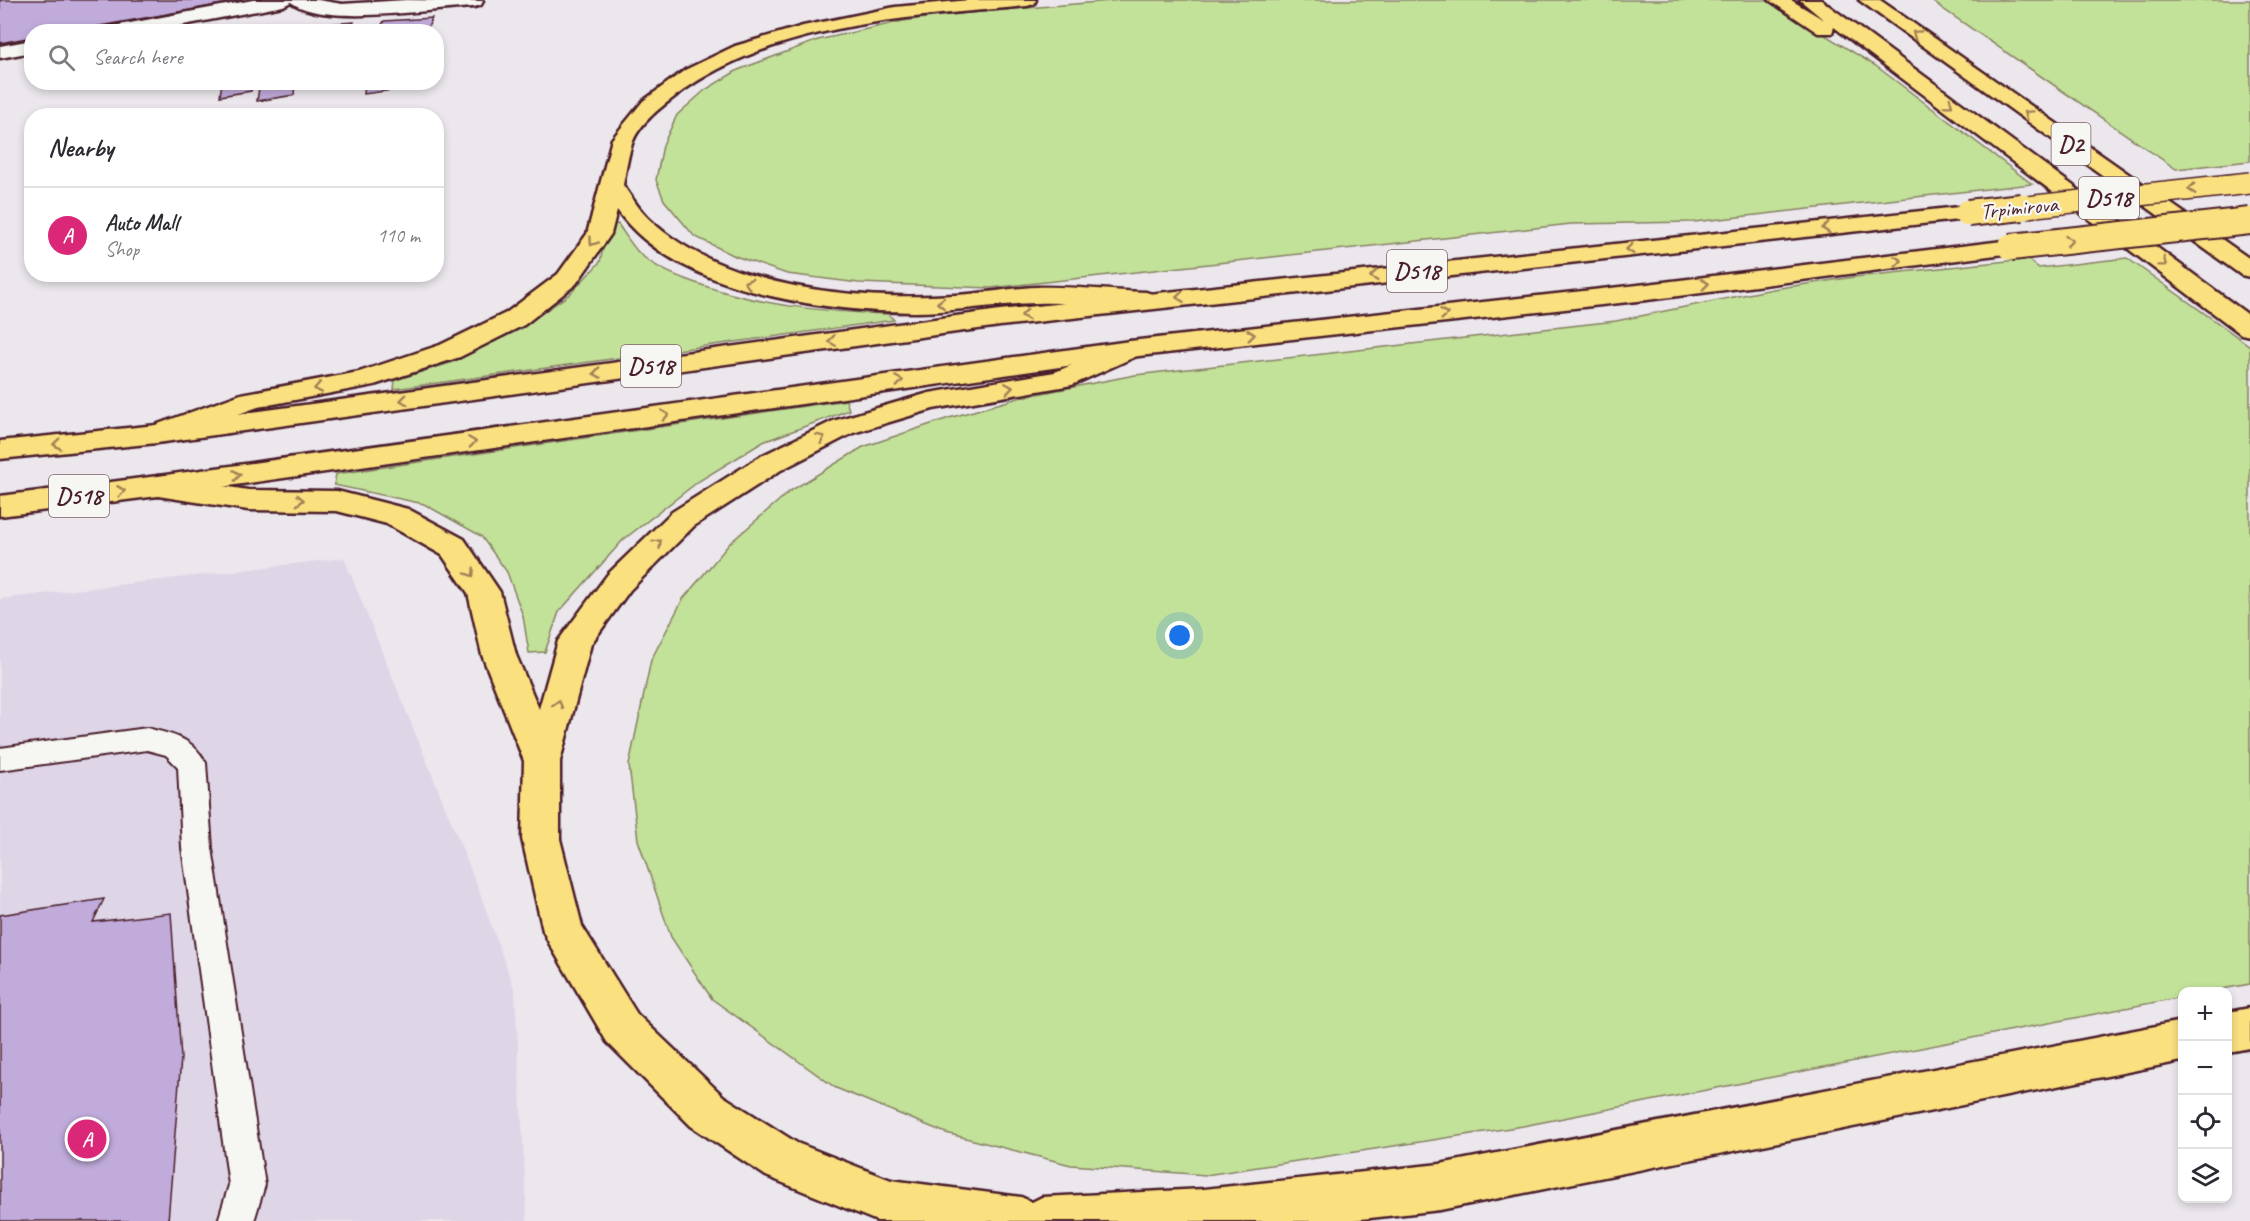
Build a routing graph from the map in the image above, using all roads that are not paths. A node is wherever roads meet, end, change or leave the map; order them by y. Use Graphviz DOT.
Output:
graph roads {
  1 [pos="283,0"];
  2 [pos="299,0"];
  3 [pos="1027,0"];
  4 [pos="1778,0"];
  5 [pos="1809,0"];
  6 [pos="1868,0"];
  7 [pos="1901,0"];
  8 [pos="474,1"];
  9 [pos="156,24"];
  10 [pos="24,48"];
  11 [pos="0,52"];
  12 [pos="1964,68"];
  13 [pos="1902,69"];
  14 [pos="2250,183"];
  15 [pos="612,187"];
  16 [pos="2250,221"];
  17 [pos="2250,270"];
  18 [pos="1146,300"];
  19 [pos="2250,328"];
  20 [pos="1130,349"];
  21 [pos="157,434"];
  22 [pos="0,450"];
  23 [pos="158,486"];
  24 [pos="0,506"];
  25 [pos="0,759"];
  26 [pos="542,761"];
  27 [pos="2250,1028"];
  28 [pos="2232,1031"];
  29 [pos="2178,1042"];
  30 [pos="236,1221"];
  31 [pos="1021,1221"];
  32 [pos="1042,1221"];
  1 -- 9 [label="street"];
  2 -- 8 [label="street"];
  3 -- 15 [label="main road"];
  4 -- 13 [label="main road"];
  5 -- 13 [label="main road, D2"];
  12 -- 6 [label="main road, D2, one-way"];
  7 -- 12 [label="main road"];
  10 -- 11 [label="street"];
  17 -- 12 [label="main road, D2, one-way"];
  13 -- 19 [label="main road, D2, one-way"];
  14 -- 18 [label="main road, Trpimirova / D518, one-way, bridge"];
  18 -- 15 [label="main road, one-way"];
  15 -- 21 [label="main road, one-way"];
  20 -- 16 [label="main road, Trpimirova / D518, one-way, bridge"];
  18 -- 21 [label="main road, D518, one-way"];
  23 -- 20 [label="main road, D518, one-way"];
  26 -- 20 [label="main road, one-way"];
  21 -- 22 [label="main road, D518, one-way"];
  24 -- 23 [label="main road, D518, one-way"];
  23 -- 26 [label="main road, one-way"];
  25 -- 30 [label="lane"];
  26 -- 31 [label="main road"];
  27 -- 28 [label="main road"];
  29 -- 32 [label="main road"];
}
